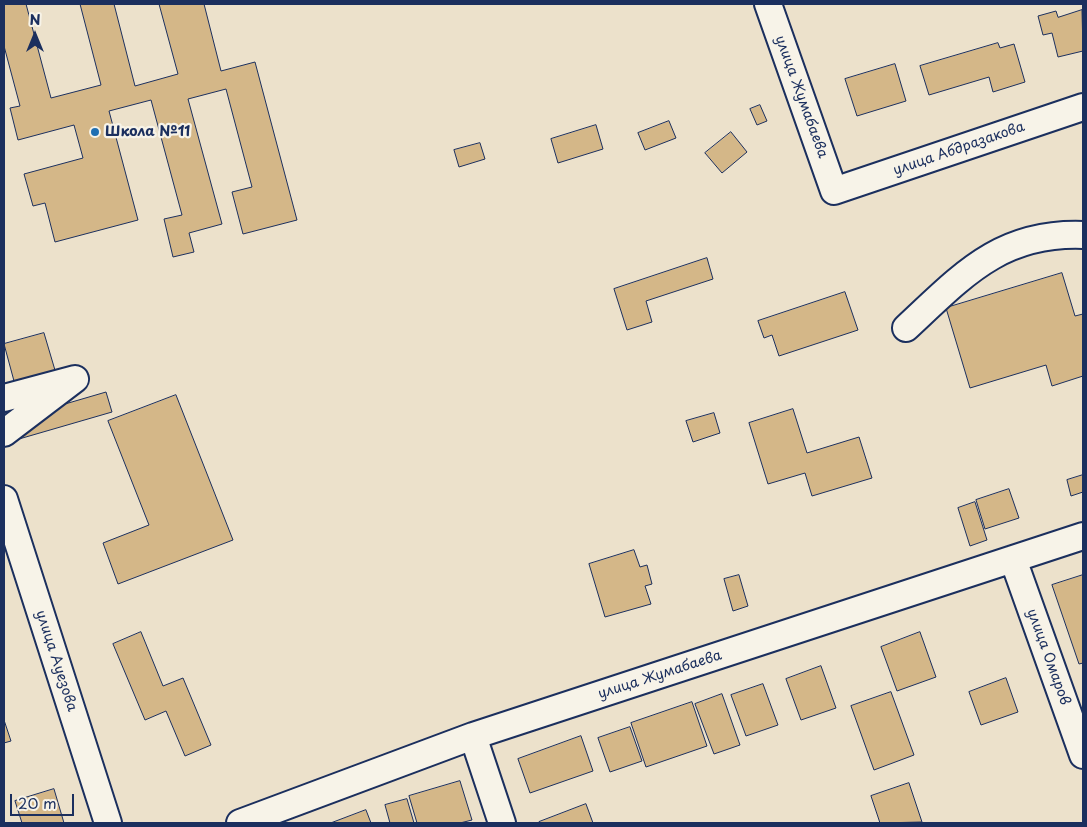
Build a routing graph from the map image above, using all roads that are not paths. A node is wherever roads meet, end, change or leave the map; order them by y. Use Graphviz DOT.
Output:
graph roads {
  1 [pos="768,4"];
  2 [pos="1083,106"];
  3 [pos="834,191"];
  4 [pos="1083,235"];
  5 [pos="906,328"];
  6 [pos="4,398"];
  7 [pos="4,433"];
  8 [pos="4,499"];
  9 [pos="1083,536"];
  10 [pos="1013,559"];
  11 [pos="473,736"];
  12 [pos="1083,755"];
  13 [pos="108,823"];
  14 [pos="240,823"];
  15 [pos="502,823"];
  1 -- 3 [label="street, улица Жумабаева"];
  2 -- 3 [label="street, улица Абдразакова"];
  4 -- 5 [label="street"];
  6 -- 7 [label="street"];
  8 -- 13 [label="street, улица Ауезова"];
  9 -- 10 [label="street, улица Жумабаева"];
  10 -- 11 [label="street, улица Жумабаева"];
  10 -- 12 [label="street, улица Омаров"];
  11 -- 14 [label="street, улица Жумабаева"];
  11 -- 15 [label="street"];
}
